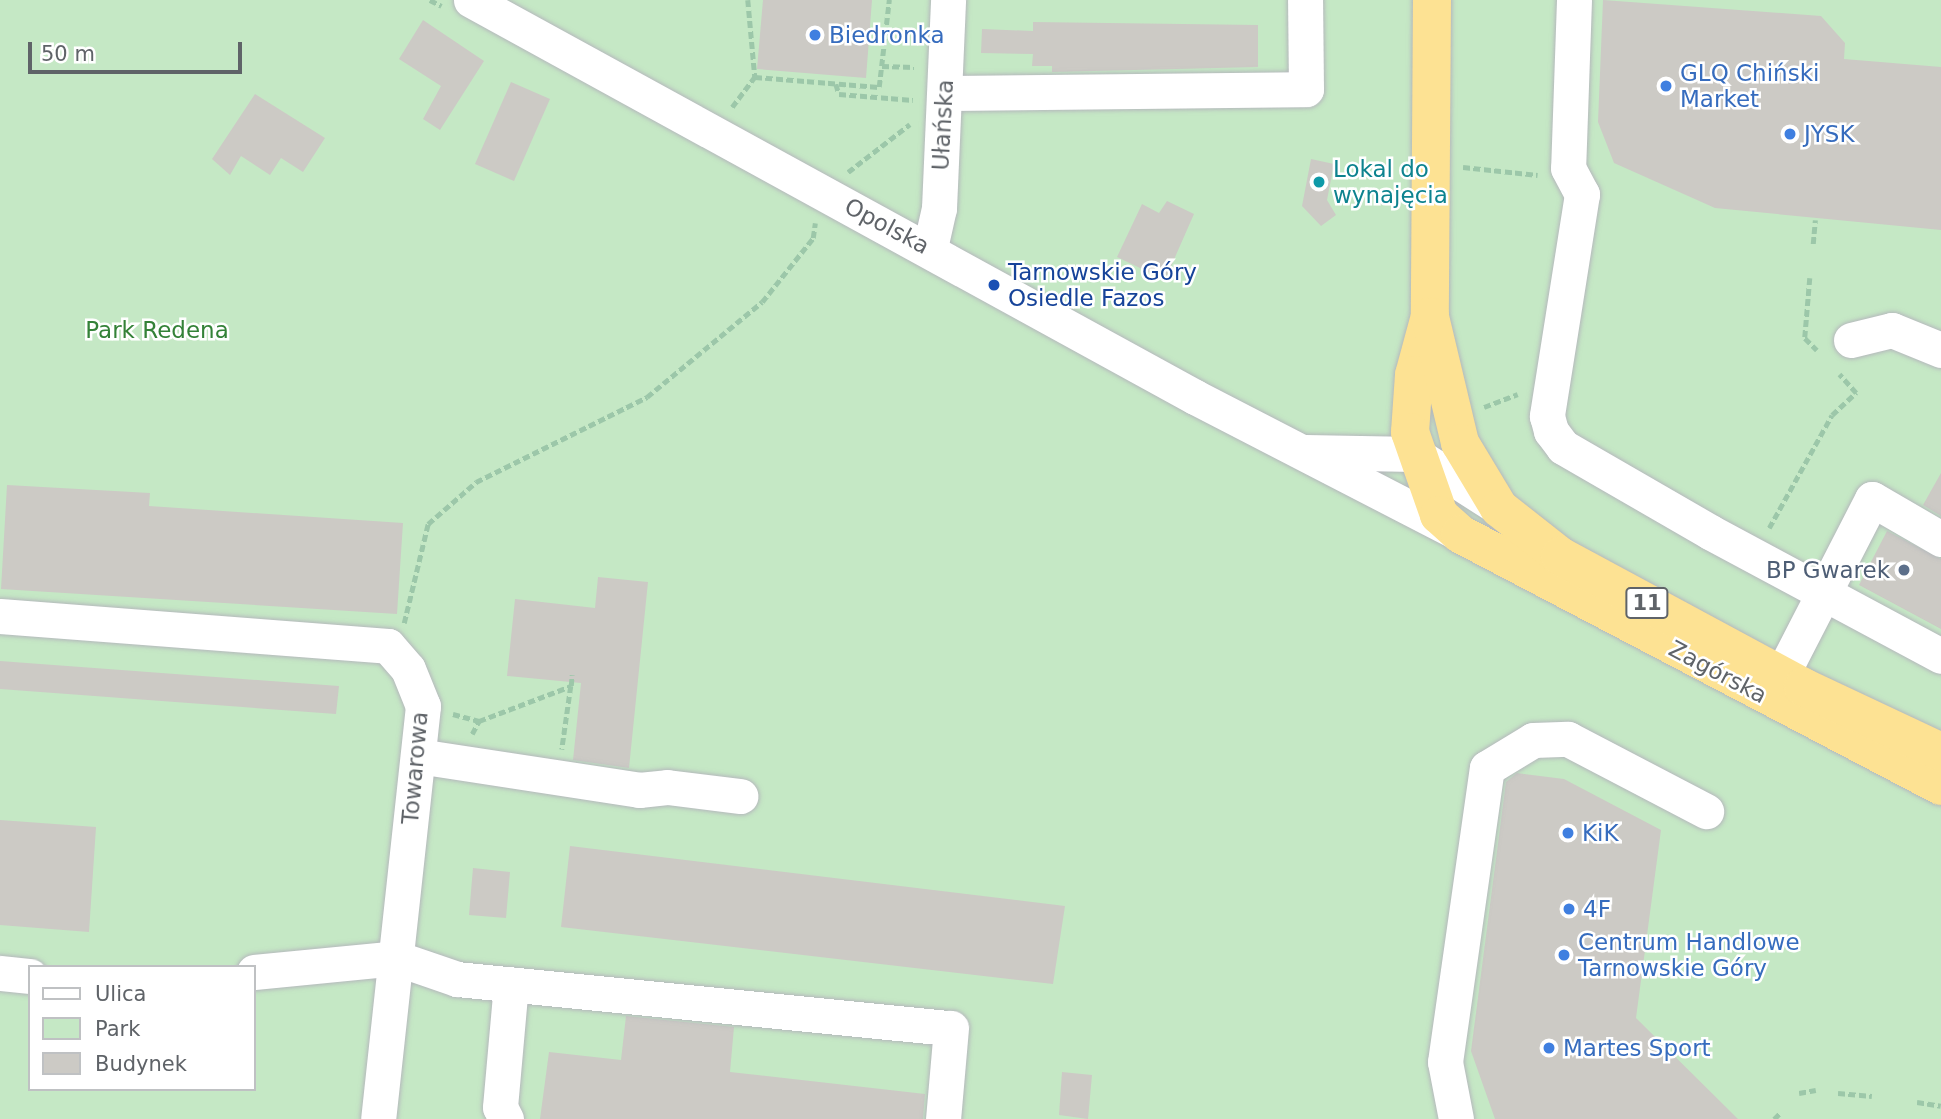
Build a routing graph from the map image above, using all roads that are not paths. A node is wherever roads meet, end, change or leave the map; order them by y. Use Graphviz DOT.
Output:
graph roads {
  1 [pos="471,0"];
  2 [pos="948,0"];
  3 [pos="1305,0"];
  4 [pos="1574,0"];
  5 [pos="1435,4"];
  6 [pos="935,97"];
  7 [pos="930,248"];
  8 [pos="1430,316"];
  9 [pos="1850,340"];
  10 [pos="1941,350"];
  11 [pos="1410,403"];
  12 [pos="1467,418"];
  13 [pos="1424,463"];
  14 [pos="1360,466"];
  15 [pos="1499,508"];
  16 [pos="1460,534"];
  17 [pos="1941,539"];
  18 [pos="1825,597"];
  19 [pos="0,616"];
  20 [pos="1941,656"];
  21 [pos="1781,676"];
  22 [pos="1941,752"];
  23 [pos="418,756"];
  24 [pos="1941,786"];
  25 [pos="740,796"];
  26 [pos="1706,811"];
  27 [pos="396,958"];
  28 [pos="256,972"];
  29 [pos="0,974"];
  30 [pos="28,975"];
  31 [pos="511,984"];
  32 [pos="378,1119"];
  33 [pos="506,1119"];
  34 [pos="943,1119"];
  35 [pos="1456,1119"];
  1 -- 7 [label="street, Opolska"];
  2 -- 6 [label="street, Ułańska"];
  3 -- 6 [label="street"];
  4 -- 18 [label="street"];
  5 -- 8 [label="highway, 11"];
  6 -- 7 [label="street, Ułańska"];
  7 -- 14 [label="street, Opolska"];
  8 -- 11 [label="highway, 11"];
  8 -- 12 [label="highway, 11"];
  9 -- 10 [label="street"];
  11 -- 13 [label="highway, 11"];
  11 -- 14 [label="street"];
  12 -- 13 [label="street"];
  12 -- 15 [label="highway, 11"];
  13 -- 14 [label="street, Opolska"];
  13 -- 15 [label="street"];
  13 -- 16 [label="highway, 11"];
  14 -- 16 [label="street"];
  15 -- 21 [label="highway, Zagórska / 11"];
  16 -- 24 [label="highway, Zagórska / 11"];
  17 -- 18 [label="street"];
  18 -- 20 [label="street"];
  18 -- 21 [label="street"];
  19 -- 23 [label="street, Towarowa"];
  21 -- 22 [label="highway, Zagórska / 11"];
  23 -- 25 [label="street"];
  23 -- 27 [label="street, Towarowa"];
  26 -- 35 [label="street"];
  27 -- 28 [label="street"];
  27 -- 31 [label="street"];
  27 -- 32 [label="street, Towarowa"];
  29 -- 30 [label="street"];
  31 -- 33 [label="street"];
  31 -- 34 [label="street"];
}
